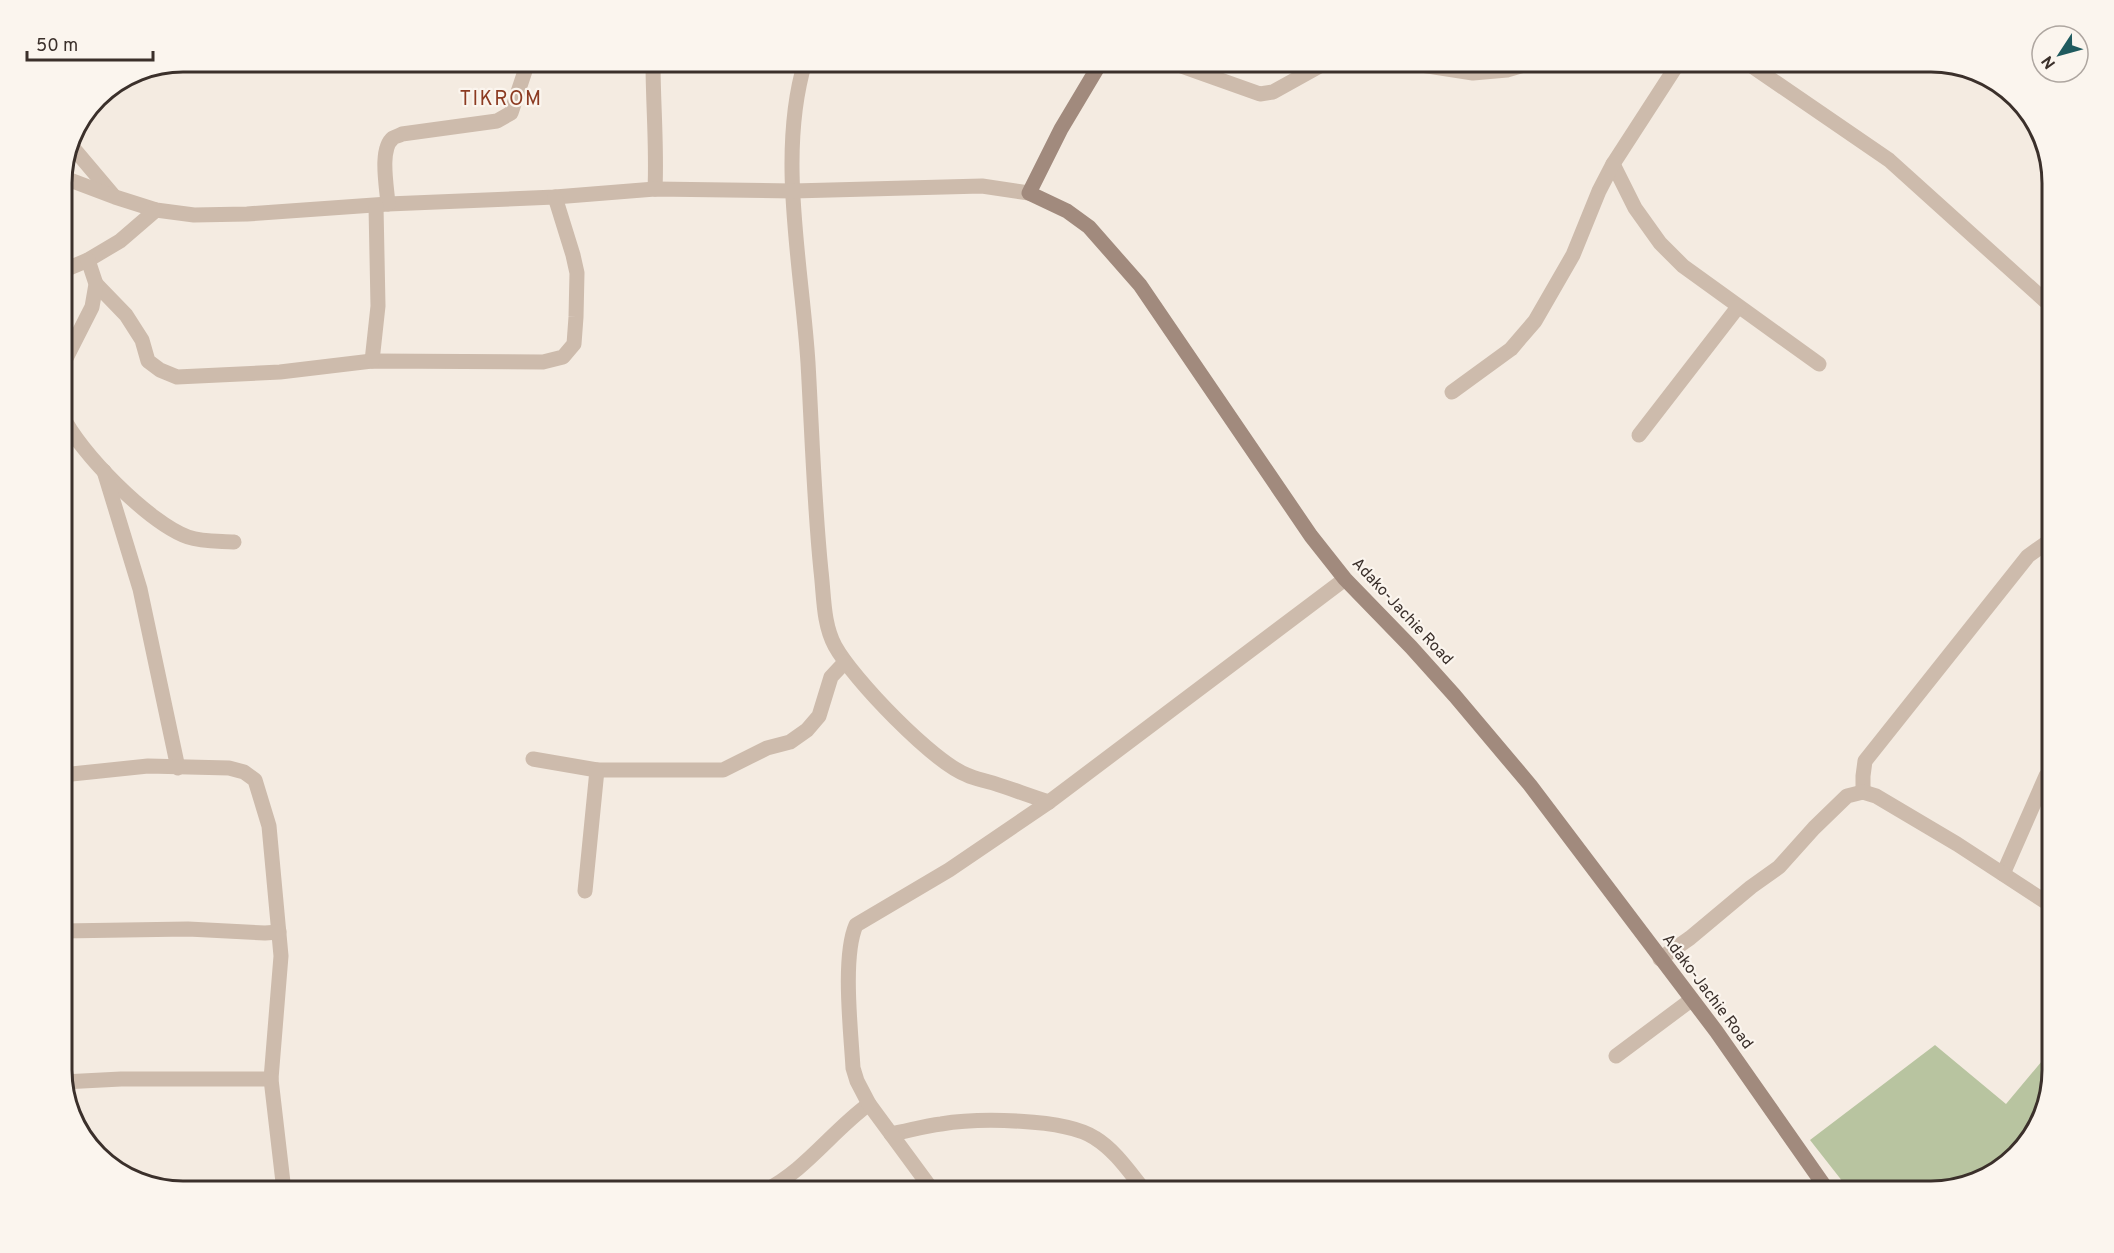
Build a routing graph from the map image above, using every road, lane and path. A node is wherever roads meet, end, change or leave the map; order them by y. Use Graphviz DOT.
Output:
graph roads {
  1 [pos="525,72"];
  2 [pos="653,72"];
  3 [pos="803,72"];
  4 [pos="1095,72"];
  5 [pos="1198,72"];
  6 [pos="1309,72"];
  7 [pos="1473,72"];
  8 [pos="1491,72"];
  9 [pos="1673,72"];
  10 [pos="1760,72"];
  11 [pos="77,152"];
  12 [pos="1613,164"];
  13 [pos="72,181"];
  14 [pos="655,189"];
  15 [pos="793,191"];
  16 [pos="1029,192"];
  17 [pos="115,197"];
  18 [pos="555,197"];
  19 [pos="382,205"];
  20 [pos="156,210"];
  21 [pos="88,260"];
  22 [pos="72,267"];
  23 [pos="96,284"];
  24 [pos="2042,298"];
  25 [pos="1738,307"];
  26 [pos="72,346"];
  27 [pos="372,361"];
  28 [pos="1819,364"];
  29 [pos="1452,392"];
  30 [pos="72,432"];
  31 [pos="1639,435"];
  32 [pos="104,471"];
  33 [pos="234,542"];
  34 [pos="2042,546"];
  35 [pos="1345,579"];
  36 [pos="845,662"];
  37 [pos="533,759"];
  38 [pos="178,768"];
  39 [pos="597,770"];
  40 [pos="72,774"];
  41 [pos="2042,785"];
  42 [pos="1863,792"];
  43 [pos="1049,802"];
  44 [pos="2003,874"];
  45 [pos="585,891"];
  46 [pos="2042,899"];
  47 [pos="72,931"];
  48 [pos="279,932"];
  49 [pos="1660,959"];
  50 [pos="1691,1000"];
  51 [pos="1616,1056"];
  52 [pos="271,1079"];
  53 [pos="73,1082"];
  54 [pos="869,1104"];
  55 [pos="891,1134"];
  56 [pos="283,1181"];
  57 [pos="780,1181"];
  58 [pos="926,1181"];
  59 [pos="1136,1181"];
  60 [pos="1821,1181"];
  1 -- 19 [label="street"];
  2 -- 14 [label="street"];
  3 -- 15 [label="street"];
  4 -- 16 [label="street"];
  5 -- 6 [label="street"];
  7 -- 8 [label="street"];
  9 -- 12 [label="street"];
  10 -- 24 [label="street"];
  11 -- 17 [label="street"];
  12 -- 25 [label="street"];
  12 -- 29 [label="street"];
  13 -- 17 [label="street"];
  14 -- 15 [label="street"];
  14 -- 18 [label="street"];
  15 -- 16 [label="street"];
  15 -- 36 [label="street"];
  16 -- 35 [label="street, Adako-Jachie Road"];
  17 -- 20 [label="street"];
  18 -- 19 [label="street"];
  18 -- 27 [label="street"];
  19 -- 20 [label="street"];
  19 -- 27 [label="street"];
  20 -- 21 [label="street"];
  21 -- 22 [label="street"];
  21 -- 23 [label="street"];
  23 -- 26 [label="street"];
  23 -- 27 [label="street"];
  25 -- 28 [label="street"];
  25 -- 31 [label="street"];
  30 -- 32 [label="street"];
  32 -- 33 [label="street"];
  32 -- 38 [label="street"];
  34 -- 42 [label="street"];
  35 -- 43 [label="street"];
  35 -- 49 [label="street, Adako-Jachie Road"];
  36 -- 39 [label="street"];
  36 -- 43 [label="street"];
  37 -- 39 [label="street"];
  38 -- 40 [label="street"];
  38 -- 48 [label="street"];
  39 -- 45 [label="street"];
  41 -- 44 [label="street"];
  42 -- 44 [label="street"];
  42 -- 49 [label="street"];
  43 -- 54 [label="street"];
  44 -- 46 [label="street"];
  47 -- 48 [label="street"];
  48 -- 52 [label="street"];
  49 -- 50 [label="street, Adako-Jachie Road"];
  50 -- 51 [label="street"];
  50 -- 60 [label="street, Adako-Jachie Road"];
  52 -- 53 [label="street"];
  52 -- 56 [label="street"];
  54 -- 55 [label="street"];
  54 -- 57 [label="street"];
  55 -- 58 [label="street"];
  55 -- 59 [label="street"];
}
